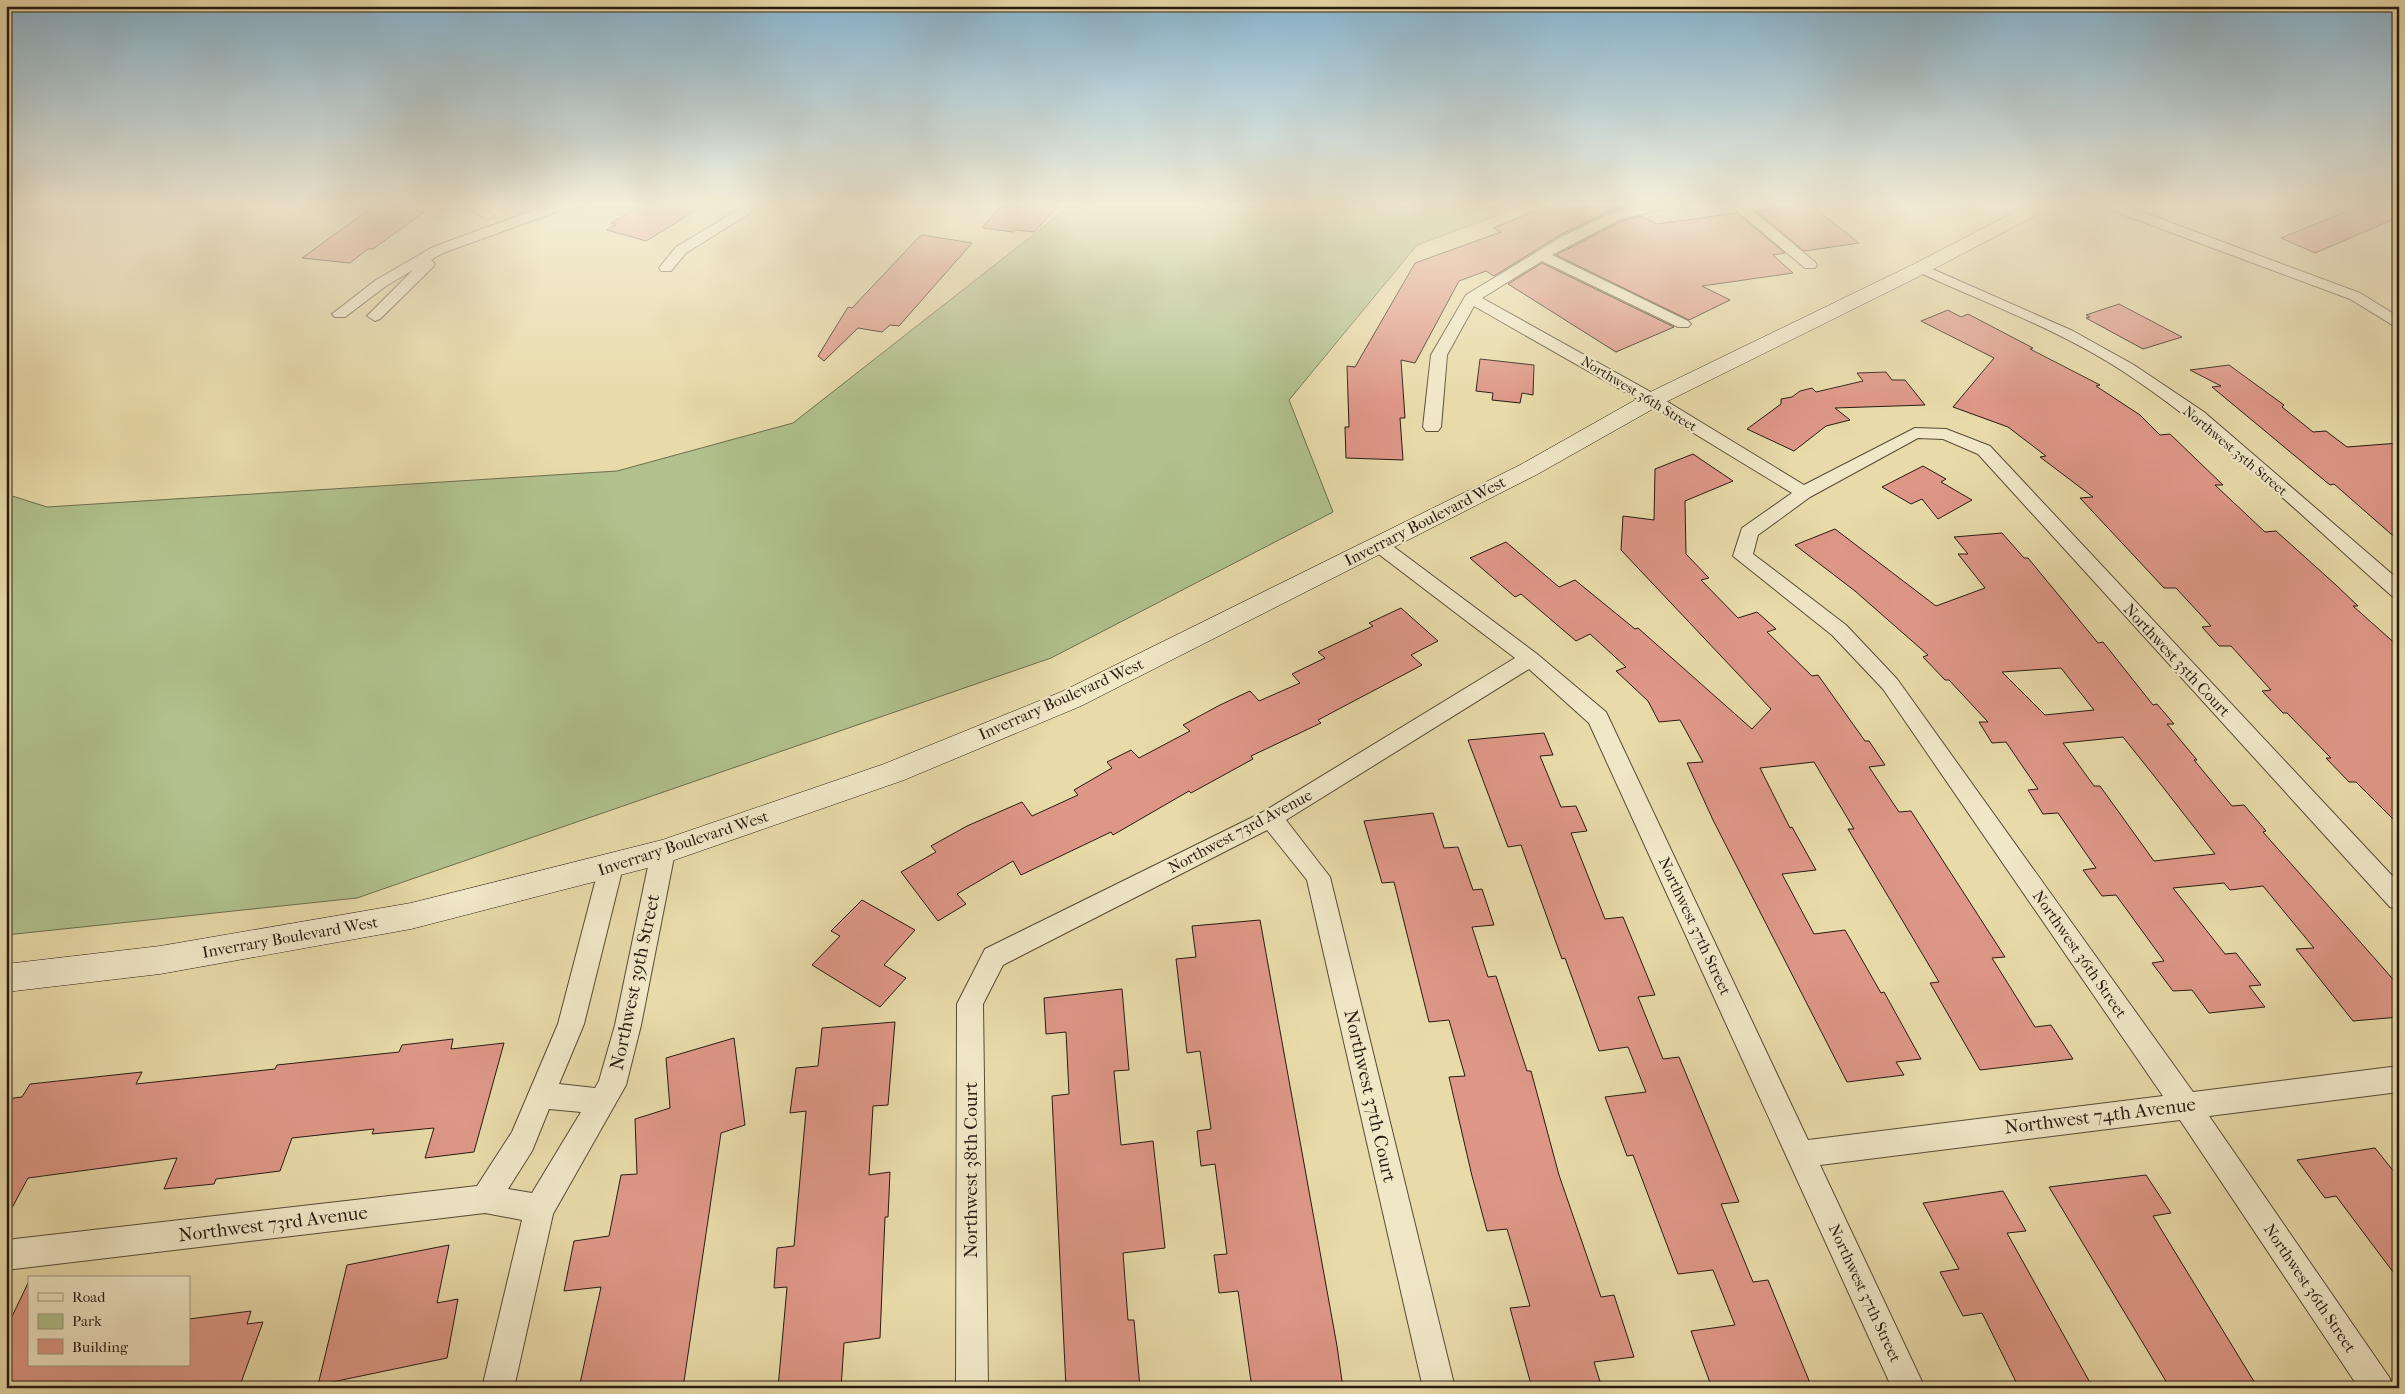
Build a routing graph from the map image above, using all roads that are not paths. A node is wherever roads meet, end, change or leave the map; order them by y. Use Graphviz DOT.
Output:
graph roads {
  1 [pos="402,271"];
  2 [pos="423,271"];
  3 [pos="1515,271"];
  4 [pos="1574,271"];
  5 [pos="1915,271"];
  6 [pos="1928,271"];
  7 [pos="2288,271"];
  8 [pos="1472,298"];
  9 [pos="340,314"];
  10 [pos="375,316"];
  11 [pos="1683,324"];
  12 [pos="2399,324"];
  13 [pos="1652,400"];
  14 [pos="1432,427"];
  15 [pos="1804,493"];
  16 [pos="1378,545"];
  17 [pos="2399,592"];
  18 [pos="1530,659"];
  19 [pos="1271,818"];
  20 [pos="663,852"];
  21 [pos="611,867"];
  22 [pos="2399,900"];
  23 [pos="994,957"];
  24 [pos="6,978"];
  25 [pos="2399,1079"];
  26 [pos="542,1095"];
  27 [pos="602,1102"];
  28 [pos="2185,1104"];
  29 [pos="1802,1154"];
  30 [pos="485,1199"];
  31 [pos="539,1209"];
  32 [pos="6,1255"];
  33 [pos="498,1388"];
  34 [pos="972,1388"];
  35 [pos="1439,1388"];
  36 [pos="1909,1388"];
  37 [pos="2378,1388"];
  1 -- 9 [label="street"];
  2 -- 10 [label="street"];
  3 -- 8 [label="street"];
  4 -- 11 [label="street"];
  5 -- 13 [label="street, Inverrary Boulevard West"];
  6 -- 17 [label="street, Northwest 35th Street"];
  7 -- 12 [label="street"];
  8 -- 13 [label="street, Northwest 36th Street"];
  8 -- 14 [label="street"];
  13 -- 15 [label="street, Northwest 36th Street"];
  13 -- 16 [label="street, Inverrary Boulevard West"];
  15 -- 22 [label="street, Northwest 35th Court"];
  15 -- 28 [label="street, Northwest 36th Street"];
  16 -- 18 [label="street, Northwest 37th Street"];
  16 -- 20 [label="street, Inverrary Boulevard West"];
  18 -- 19 [label="street, Northwest 73rd Avenue"];
  18 -- 29 [label="street, Northwest 37th Street"];
  19 -- 23 [label="street, Northwest 73rd Avenue"];
  19 -- 35 [label="street, Northwest 37th Court"];
  20 -- 21 [label="street, Inverrary Boulevard West"];
  20 -- 27 [label="street, Northwest 39th Street"];
  21 -- 24 [label="street, Inverrary Boulevard West"];
  21 -- 26 [label="street"];
  23 -- 34 [label="street, Northwest 38th Court"];
  25 -- 28 [label="street, Northwest 74th Avenue"];
  26 -- 27 [label="street"];
  26 -- 30 [label="street"];
  27 -- 31 [label="street, Northwest 39th Street"];
  28 -- 29 [label="street, Northwest 74th Avenue"];
  28 -- 37 [label="street, Northwest 36th Street"];
  29 -- 36 [label="street, Northwest 37th Street"];
  30 -- 31 [label="street, Northwest 73rd Avenue"];
  30 -- 32 [label="street, Northwest 73rd Avenue"];
  31 -- 33 [label="street, Northwest 39th Street"];
}
